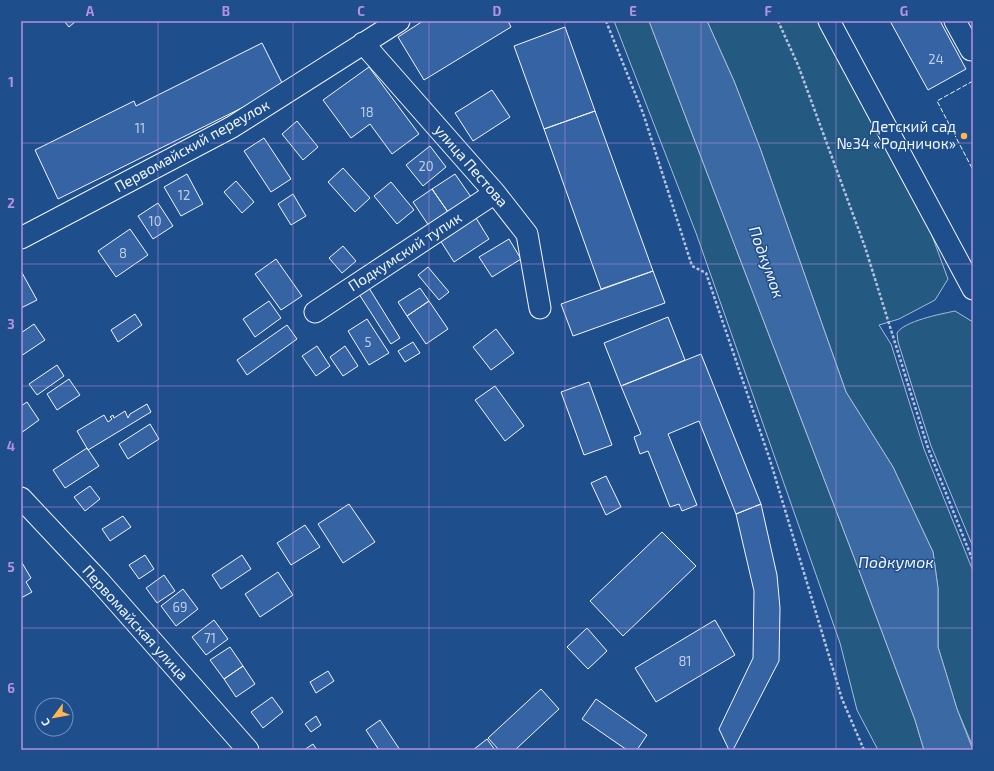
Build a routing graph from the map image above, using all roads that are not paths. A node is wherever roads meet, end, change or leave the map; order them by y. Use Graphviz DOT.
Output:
graph roads {
  1 [pos="399,21"];
  2 [pos="829,21"];
  3 [pos="955,21"];
  4 [pos="363,43"];
  5 [pos="971,50"];
  6 [pos="495,193"];
  7 [pos="21,238"];
  8 [pos="973,289"];
  9 [pos="540,308"];
  10 [pos="314,312"];
  11 [pos="21,498"];
  12 [pos="248,750"];
  1 -- 4 [label="street, Первомайский переулок"];
  2 -- 8 [label="street"];
  3 -- 5 [label="street"];
  4 -- 6 [label="street, улица Пестова"];
  4 -- 7 [label="street, Первомайский переулок"];
  6 -- 9 [label="street, улица Пестова"];
  6 -- 10 [label="street, Подкумский тупик"];
  11 -- 12 [label="street, Первомайская улица"];
}
